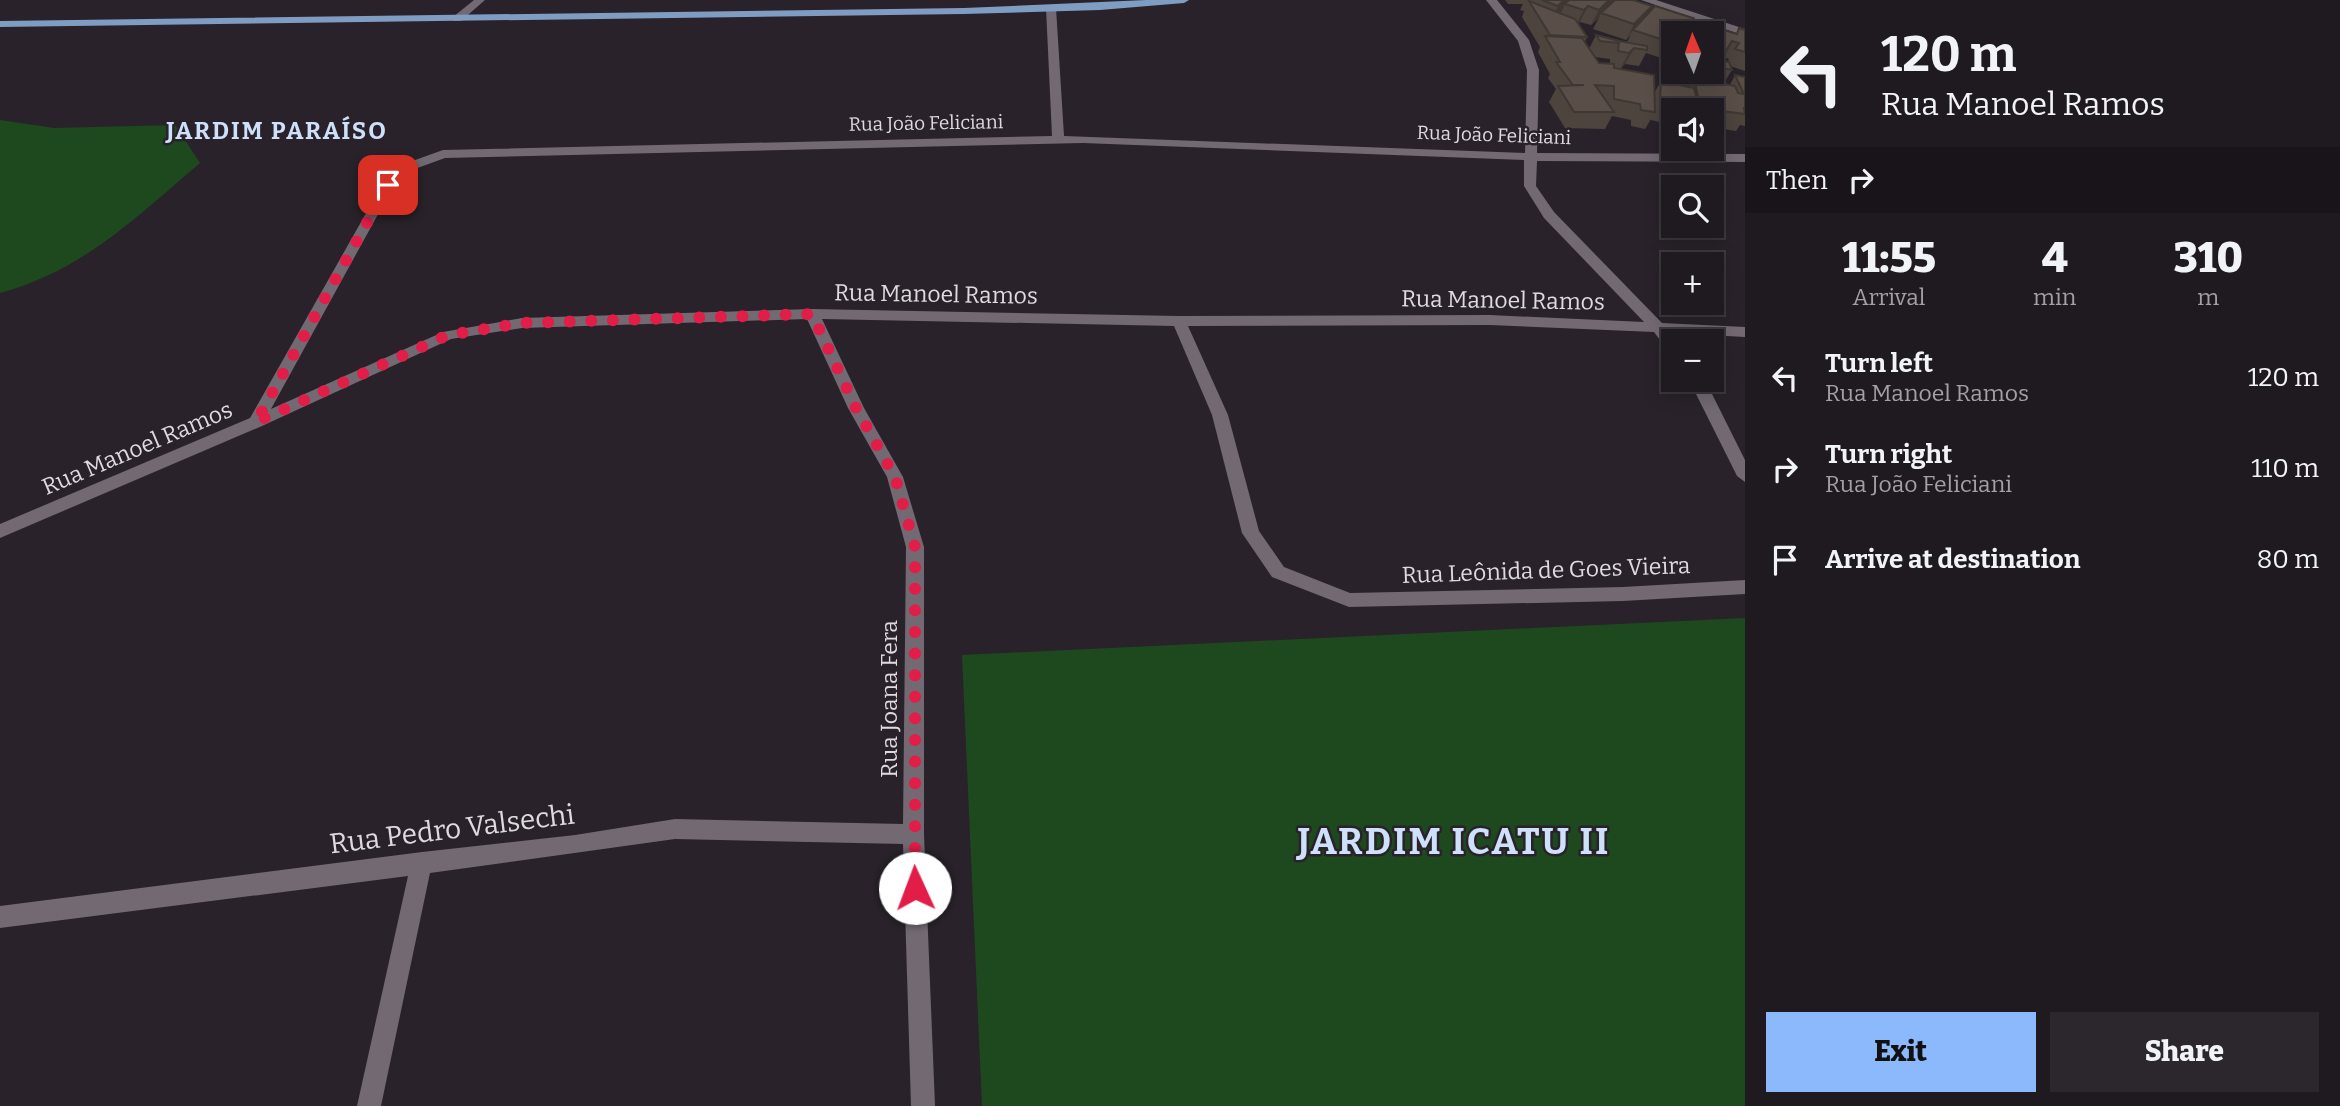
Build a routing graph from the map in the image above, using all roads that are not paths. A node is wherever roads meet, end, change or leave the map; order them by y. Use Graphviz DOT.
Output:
graph roads {
  1 [pos="480,0"];
  2 [pos="1184,0"];
  3 [pos="1491,0"];
  4 [pos="1646,0"];
  5 [pos="1051,8"];
  6 [pos="457,19"];
  7 [pos="0,24"];
  8 [pos="1745,33"];
  9 [pos="1058,139"];
  10 [pos="1531,157"];
  11 [pos="1745,158"];
  12 [pos="812,314"];
  13 [pos="1178,321"];
  14 [pos="1658,328"];
  15 [pos="1661,332"];
  16 [pos="1745,332"];
  17 [pos="1703,392"];
  18 [pos="256,422"];
  19 [pos="1745,476"];
  20 [pos="0,531"];
  21 [pos="1745,587"];
  22 [pos="913,834"];
  23 [pos="422,862"];
  24 [pos="0,917"];
  25 [pos="369,1106"];
  26 [pos="923,1106"];
  1 -- 6 [label="street"];
  2 -- 5 [label="main road"];
  3 -- 10 [label="street"];
  4 -- 8 [label="street"];
  5 -- 6 [label="main road"];
  5 -- 9 [label="street"];
  6 -- 7 [label="main road"];
  9 -- 10 [label="street, Rua João Feliciani"];
  9 -- 18 [label="street, Rua João Feliciani"];
  10 -- 11 [label="street, Rua João Feliciani"];
  10 -- 14 [label="street"];
  12 -- 13 [label="street, Rua Manoel Ramos"];
  12 -- 18 [label="street, Rua Manoel Ramos"];
  12 -- 22 [label="street, Rua Joana Fera"];
  13 -- 14 [label="street, Rua Manoel Ramos"];
  13 -- 21 [label="street, Rua Leônida de Goes Vieira"];
  14 -- 15 [label="street"];
  14 -- 16 [label="street, Rua Manoel Ramos"];
  17 -- 19 [label="street"];
  18 -- 20 [label="street, Rua Manoel Ramos"];
  22 -- 23 [label="street, Rua Pedro Valsechi"];
  22 -- 26 [label="street, Rua Joana Fera"];
  23 -- 24 [label="street, Rua Pedro Valsechi"];
  23 -- 25 [label="street"];
}
